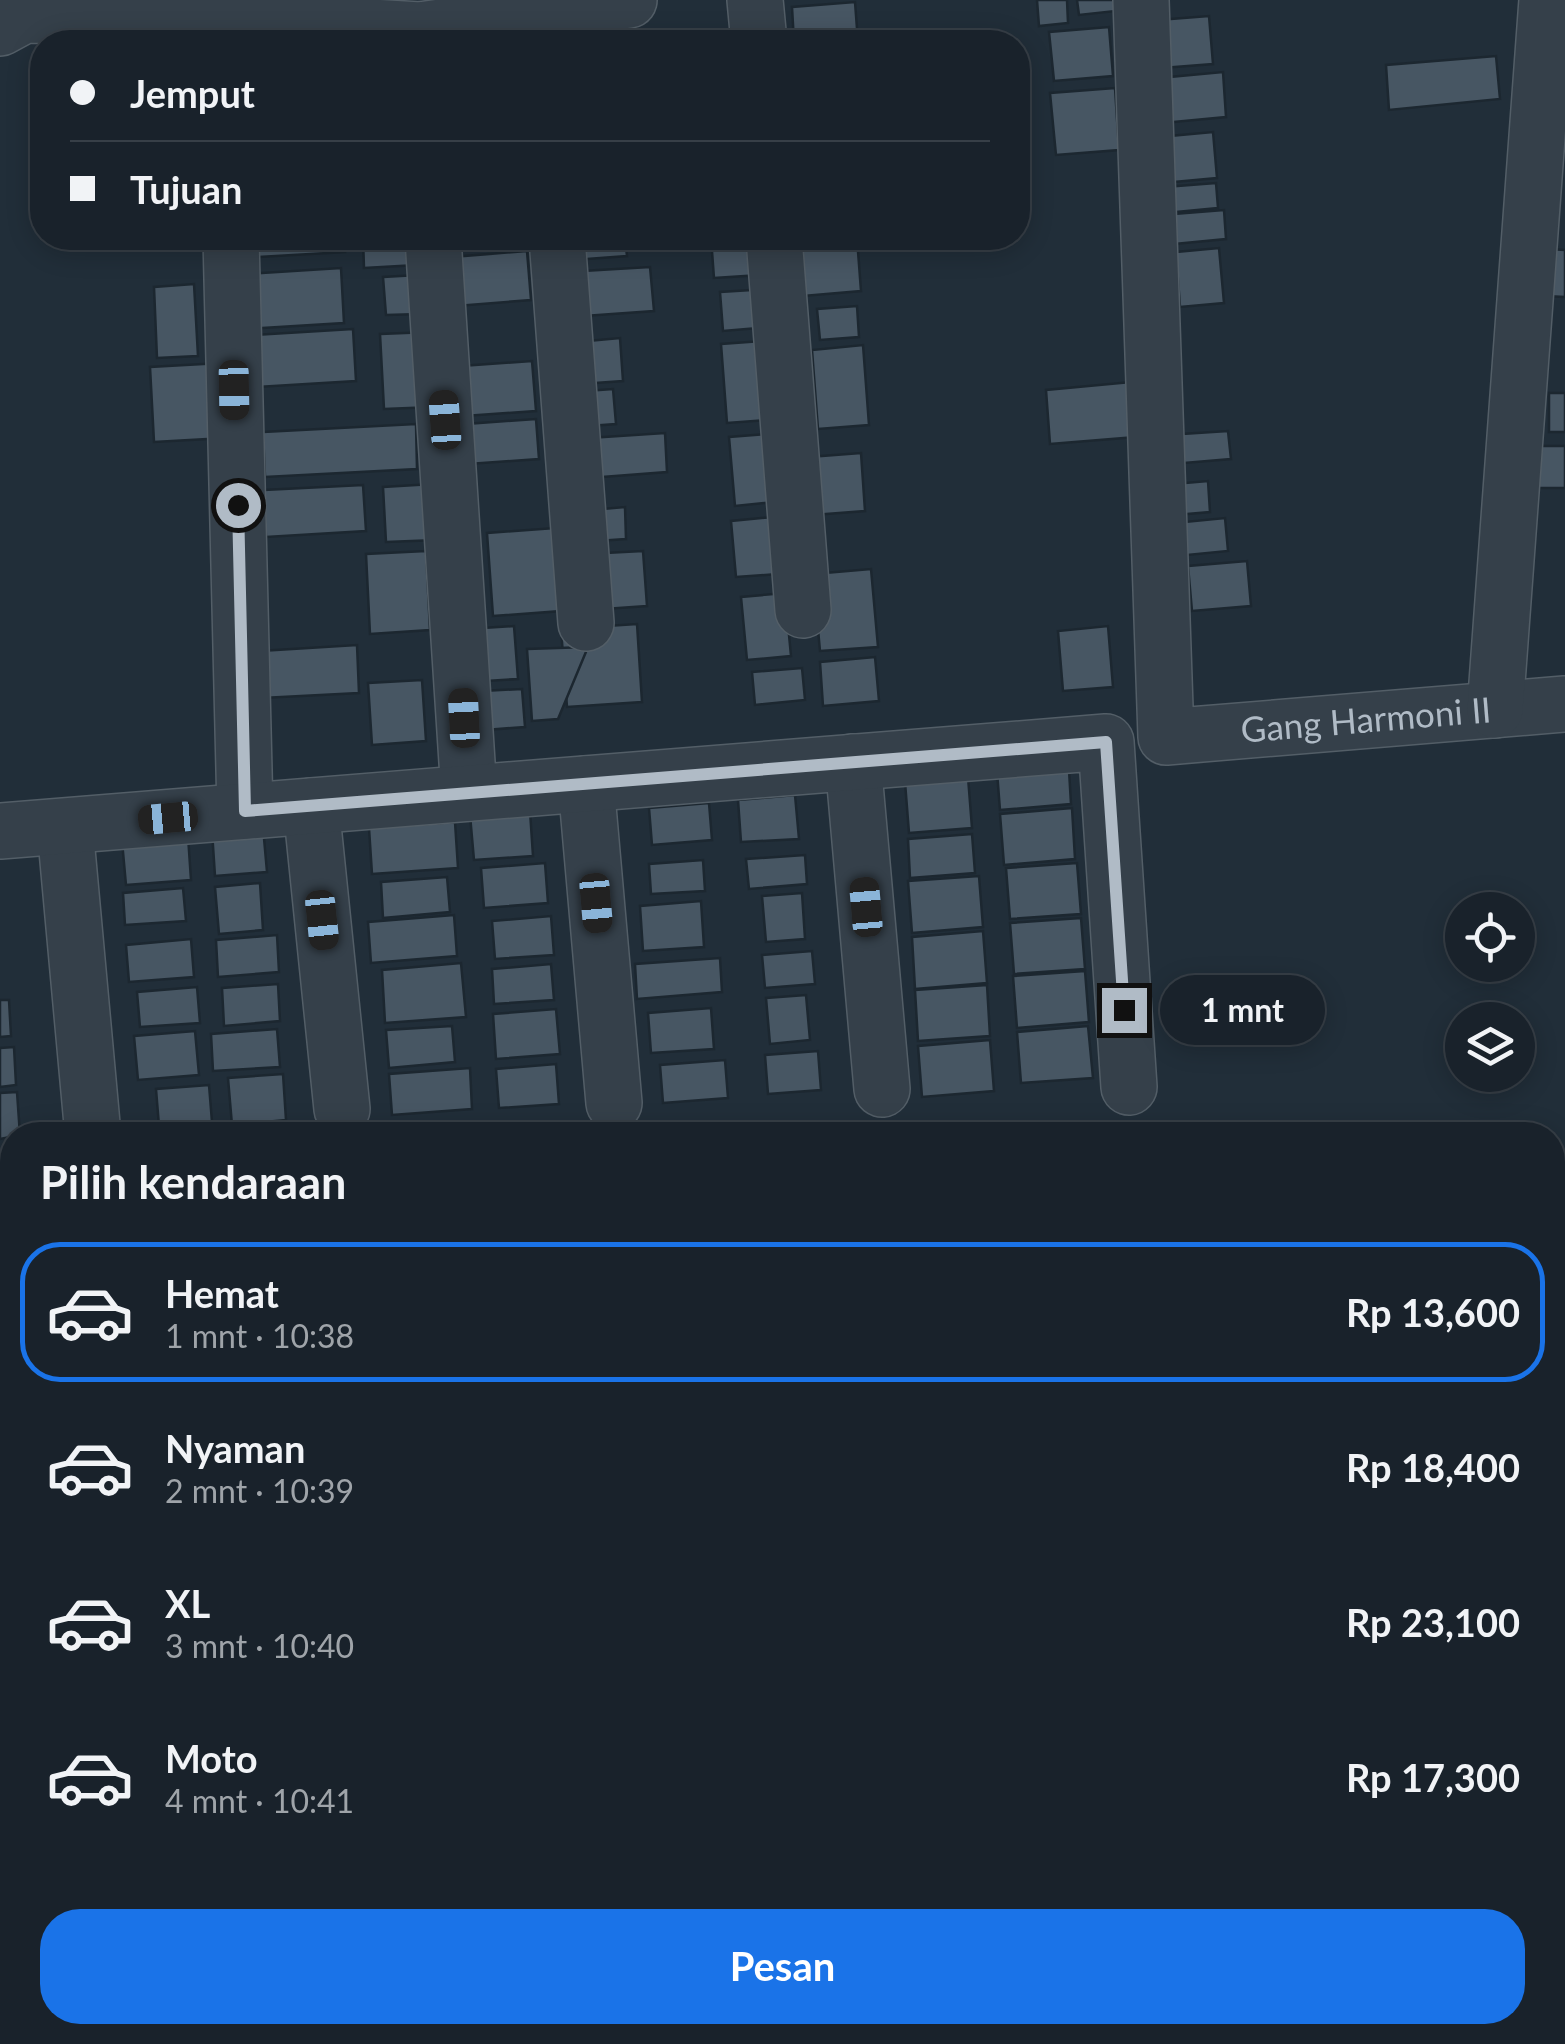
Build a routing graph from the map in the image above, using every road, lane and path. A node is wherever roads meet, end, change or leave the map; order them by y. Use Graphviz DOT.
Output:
graph roads {
  1 [pos="630,0"];
  2 [pos="756,0"];
  3 [pos="1141,0"];
  4 [pos="1547,0"];
  5 [pos="0,28"];
  6 [pos="540,29"];
  7 [pos="225,30"];
  8 [pos="758,30"];
  9 [pos="230,250"];
  10 [pos="434,250"];
  11 [pos="558,250"];
  12 [pos="775,250"];
  13 [pos="804,610"];
  14 [pos="586,623"];
  15 [pos="1565,704"];
  16 [pos="1494,710"];
  17 [pos="853,762"];
  18 [pos="586,784"];
  19 [pos="469,793"];
  20 [pos="310,806"];
  21 [pos="245,811"];
  22 [pos="65,828"];
  23 [pos="0,831"];
  24 [pos="1129,1087"];
  25 [pos="882,1089"];
  26 [pos="614,1102"];
  27 [pos="342,1110"];
  28 [pos="92,1122"];
  1 -- 6 [label="street"];
  2 -- 8 [label="street"];
  3 -- 16 [label="street, Gang Harmoni II"];
  4 -- 16 [label="street"];
  5 -- 7 [label="street"];
  9 -- 21 [label="street"];
  10 -- 19 [label="street"];
  11 -- 14 [label="street"];
  12 -- 13 [label="street"];
  15 -- 16 [label="street, Gang Harmoni II"];
  17 -- 18 [label="street"];
  17 -- 24 [label="street"];
  17 -- 25 [label="street"];
  18 -- 19 [label="street"];
  18 -- 26 [label="street"];
  19 -- 20 [label="street"];
  20 -- 21 [label="street"];
  20 -- 27 [label="street"];
  21 -- 22 [label="street"];
  22 -- 23 [label="street"];
  22 -- 28 [label="street"];
}
